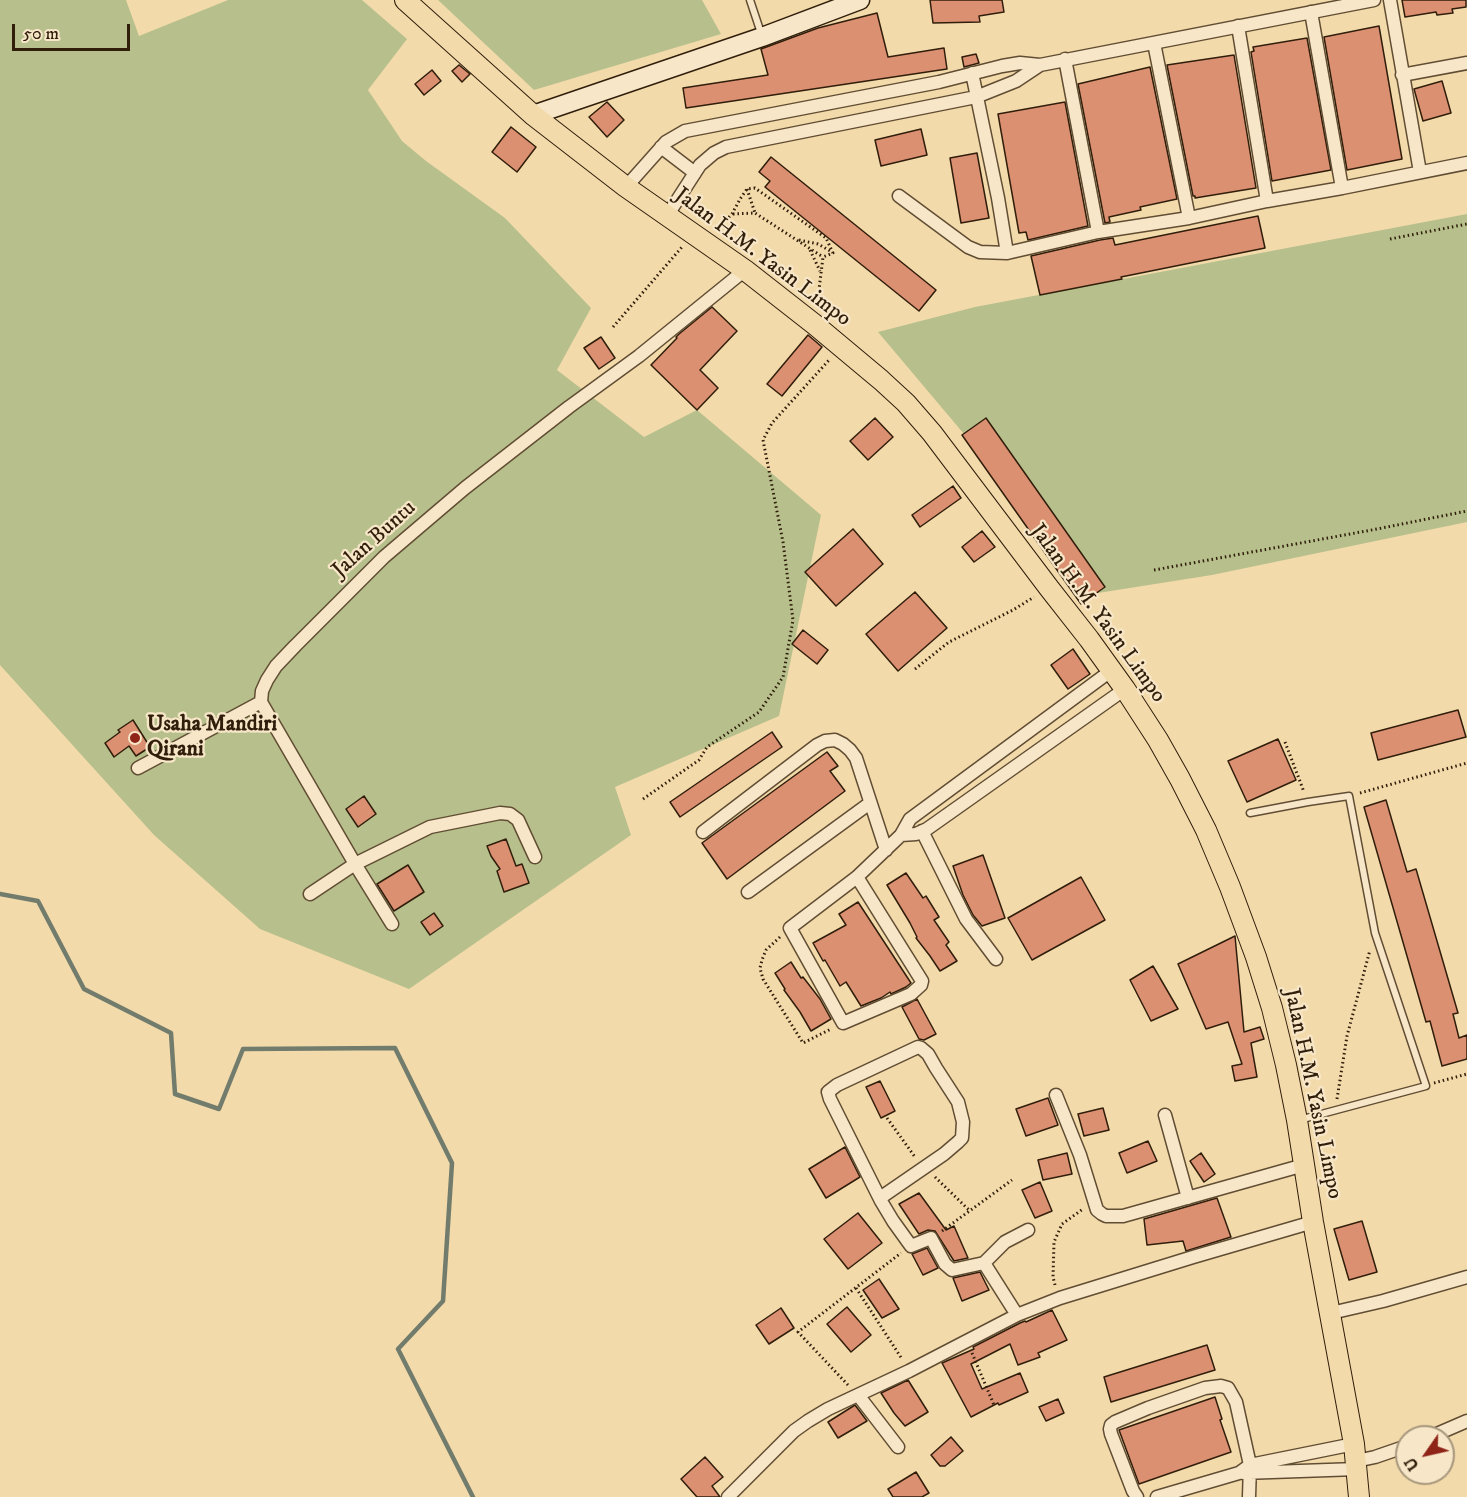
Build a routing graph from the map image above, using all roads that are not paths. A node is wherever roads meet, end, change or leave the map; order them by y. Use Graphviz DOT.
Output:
graph roads {
  1 [pos="405,0"];
  2 [pos="750,0"];
  3 [pos="860,0"];
  4 [pos="1374,0"];
  5 [pos="1390,0"];
  6 [pos="1311,12"];
  7 [pos="1238,26"];
  8 [pos="762,37"];
  9 [pos="1154,44"];
  10 [pos="1065,59"];
  11 [pos="1467,63"];
  12 [pos="1040,65"];
  13 [pos="972,73"];
  14 [pos="1402,75"];
  15 [pos="939,82"];
  16 [pos="976,97"];
  17 [pos="943,104"];
  18 [pos="533,115"];
  19 [pos="661,147"];
  20 [pos="1467,163"];
  21 [pos="1420,172"];
  22 [pos="695,173"];
  23 [pos="626,187"];
  24 [pos="1342,189"];
  25 [pos="898,196"];
  26 [pos="1267,201"];
  27 [pos="667,216"];
  28 [pos="1189,218"];
  29 [pos="1098,232"];
  30 [pos="1006,253"];
  31 [pos="745,270"];
  32 [pos="1112,670"];
  33 [pos="1125,689"];
  34 [pos="261,702"];
  35 [pos="138,768"];
  36 [pos="870,803"];
  37 [pos="1250,813"];
  38 [pos="922,831"];
  39 [pos="704,832"];
  40 [pos="901,835"];
  41 [pos="886,850"];
  42 [pos="536,857"];
  43 [pos="355,864"];
  44 [pos="857,877"];
  45 [pos="748,892"];
  46 [pos="310,894"];
  47 [pos="392,924"];
  48 [pos="996,960"];
  49 [pos="1056,1095"];
  50 [pos="1165,1115"];
  51 [pos="1297,1120"];
  52 [pos="1304,1165"];
  53 [pos="880,1198"];
  54 [pos="1188,1198"];
  55 [pos="1313,1222"];
  56 [pos="1029,1230"];
  57 [pos="984,1263"];
  58 [pos="1467,1276"];
  59 [pos="1331,1313"];
  60 [pos="1017,1315"];
  61 [pos="858,1395"];
  62 [pos="898,1447"];
  63 [pos="1395,1450"];
  64 [pos="1356,1458"];
  65 [pos="1246,1470"];
  66 [pos="1175,1494"];
  67 [pos="728,1497"];
  68 [pos="1137,1497"];
  69 [pos="1157,1497"];
  70 [pos="1249,1497"];
  71 [pos="1359,1497"];
  1 -- 18 [label="main road, Jalan H.M. Yasin Limpo"];
  2 -- 8 [label="lane"];
  3 -- 8 [label="street"];
  4 -- 6 [label="street"];
  5 -- 14 [label="street"];
  6 -- 7 [label="street"];
  6 -- 24 [label="street"];
  7 -- 9 [label="street"];
  7 -- 26 [label="street"];
  8 -- 18 [label="street"];
  9 -- 10 [label="street"];
  9 -- 28 [label="street"];
  10 -- 12 [label="street"];
  10 -- 29 [label="street"];
  11 -- 14 [label="street"];
  12 -- 13 [label="street"];
  12 -- 16 [label="street"];
  13 -- 15 [label="street"];
  13 -- 16 [label="street"];
  14 -- 21 [label="street"];
  15 -- 17 [label="street"];
  15 -- 19 [label="street"];
  16 -- 17 [label="street"];
  16 -- 30 [label="street"];
  17 -- 22 [label="street"];
  18 -- 23 [label="main road, Jalan H.M. Yasin Limpo"];
  19 -- 22 [label="street"];
  19 -- 23 [label="street"];
  20 -- 21 [label="street"];
  21 -- 24 [label="street"];
  22 -- 27 [label="street"];
  23 -- 27 [label="main road, Jalan H.M. Yasin Limpo"];
  24 -- 26 [label="street"];
  25 -- 30 [label="street"];
  26 -- 28 [label="street"];
  27 -- 31 [label="main road, Jalan H.M. Yasin Limpo"];
  28 -- 29 [label="street"];
  29 -- 30 [label="street"];
  31 -- 32 [label="main road, Jalan H.M. Yasin Limpo"];
  31 -- 34 [label="street, Jalan Buntu"];
  32 -- 33 [label="main road, Jalan H.M. Yasin Limpo"];
  32 -- 40 [label="street"];
  33 -- 38 [label="street"];
  33 -- 51 [label="main road, Jalan H.M. Yasin Limpo"];
  34 -- 35 [label="street"];
  34 -- 43 [label="street"];
  36 -- 39 [label="street"];
  36 -- 41 [label="street"];
  36 -- 45 [label="street"];
  37 -- 51 [label="lane"];
  38 -- 40 [label="street"];
  38 -- 48 [label="street"];
  40 -- 41 [label="street"];
  41 -- 44 [label="street"];
  42 -- 43 [label="street"];
  43 -- 46 [label="street"];
  43 -- 47 [label="street"];
  44 -- 44 [label="street"];
  49 -- 54 [label="street"];
  50 -- 54 [label="street"];
  51 -- 52 [label="main road, Jalan H.M. Yasin Limpo"];
  52 -- 54 [label="street"];
  52 -- 55 [label="main road, Jalan H.M. Yasin Limpo"];
  53 -- 53 [label="street"];
  53 -- 57 [label="street"];
  55 -- 59 [label="main road, Jalan H.M. Yasin Limpo"];
  55 -- 60 [label="street"];
  56 -- 57 [label="street"];
  57 -- 60 [label="street"];
  58 -- 59 [label="street"];
  59 -- 64 [label="main road, Jalan H.M. Yasin Limpo"];
  60 -- 61 [label="street"];
  61 -- 62 [label="street"];
  61 -- 67 [label="street"];
  63 -- 64 [label="street"];
  64 -- 65 [label="street"];
  64 -- 65 [label="street"];
  64 -- 71 [label="main road, Jalan H.M. Yasin Limpo"];
  65 -- 66 [label="street"];
  65 -- 68 [label="street"];
  65 -- 70 [label="street"];
  66 -- 69 [label="street"];
}
